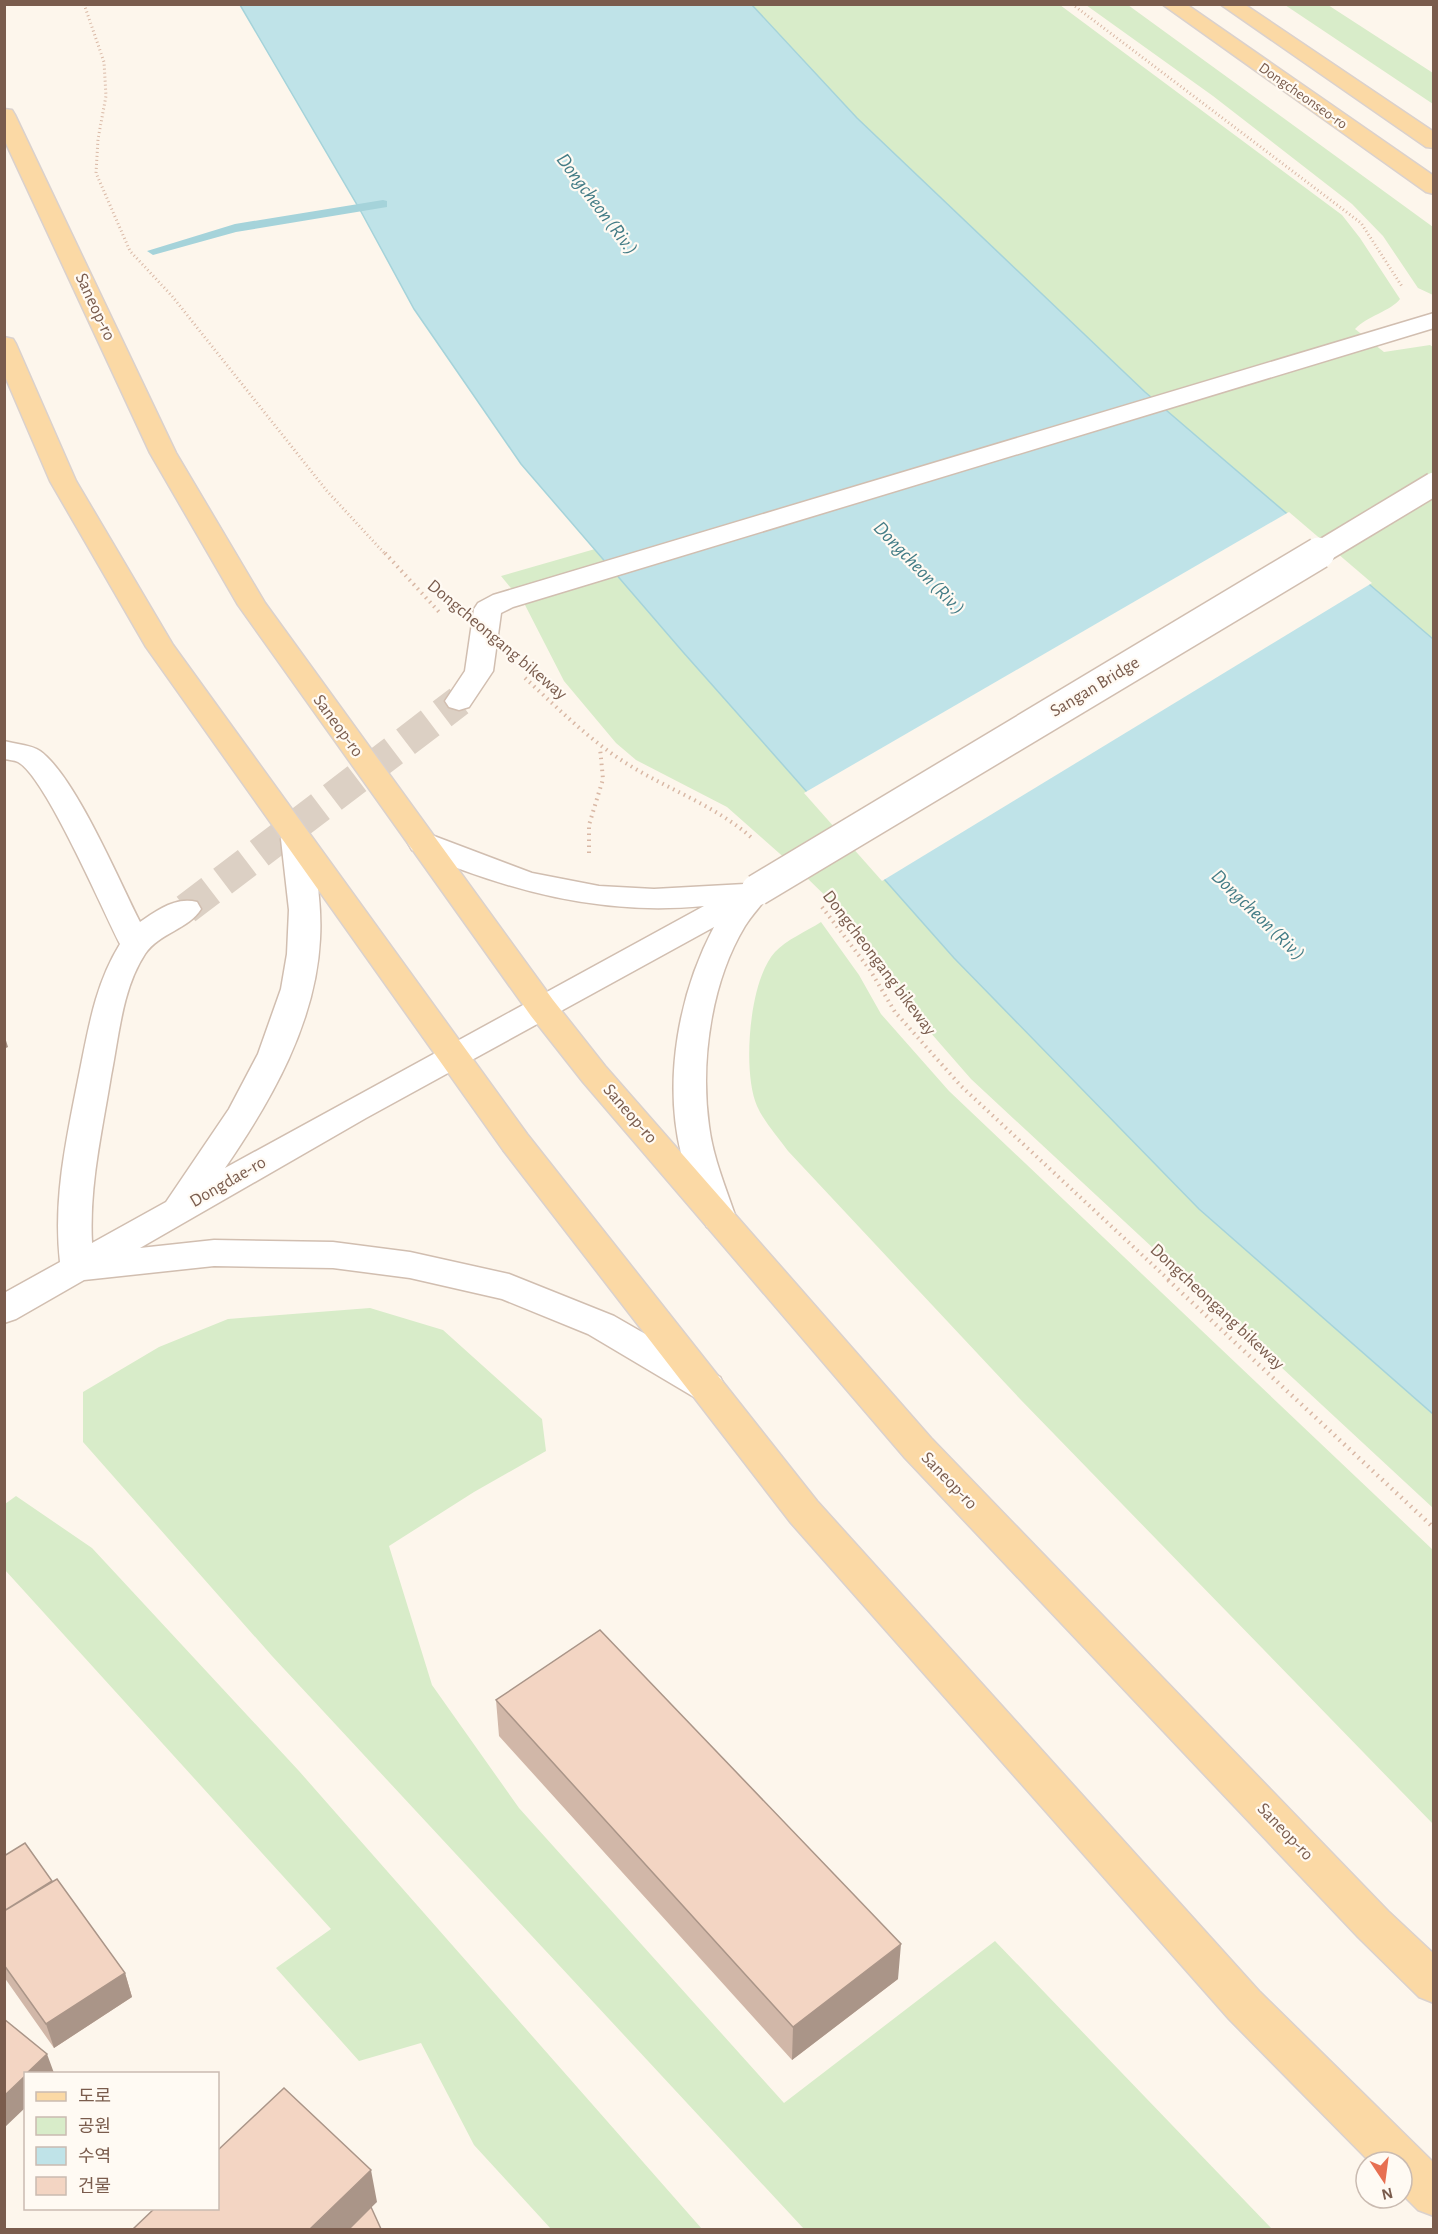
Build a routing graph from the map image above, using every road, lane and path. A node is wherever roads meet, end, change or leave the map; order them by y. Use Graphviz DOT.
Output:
graph roads {
  1 [pos="84,4"];
  2 [pos="1072,4"];
  3 [pos="1172,4"];
  4 [pos="1230,4"];
  5 [pos="4,116"];
  6 [pos="1434,142"];
  7 [pos="1434,187"];
  8 [pos="1430,321"];
  9 [pos="4,344"];
  10 [pos="1434,484"];
  11 [pos="483,647"];
  12 [pos="459,701"];
  13 [pos="600,747"];
  14 [pos="4,750"];
  15 [pos="297,839"];
  16 [pos="755,841"];
  17 [pos="423,843"];
  18 [pos="589,860"];
  19 [pos="757,890"];
  20 [pos="821,906"];
  21 [pos="186,909"];
  22 [pos="135,944"];
  23 [pos="542,1008"];
  24 [pos="453,1058"];
  25 [pos="176,1212"];
  26 [pos="719,1218"];
  27 [pos="78,1268"];
  28 [pos="4,1310"];
  29 [pos="707,1387"];
  30 [pos="1434,1528"];
  31 [pos="1434,1983"];
  32 [pos="1390,2150"];
  33 [pos="1414,2174"];
  34 [pos="1434,2194"];
  1 -- 11 [label="path, Dongcheongang bikeway"];
  2 -- 8 [label="path"];
  3 -- 7 [label="main road, Dongcheonseo-ro"];
  4 -- 6 [label="main road, Dongcheonseo-ro"];
  5 -- 17 [label="main road, Saneop-ro"];
  8 -- 11 [label="street"];
  9 -- 15 [label="main road"];
  10 -- 19 [label="street, Sangan Bridge, bridge"];
  11 -- 12 [label="street"];
  11 -- 13 [label="path, Dongcheongang bikeway"];
  13 -- 16 [label="path, Dongcheongang bikeway"];
  13 -- 18 [label="path"];
  14 -- 22 [label="street"];
  15 -- 24 [label="main road"];
  15 -- 25 [label="street"];
  17 -- 19 [label="street"];
  17 -- 23 [label="main road, Saneop-ro"];
  19 -- 23 [label="street, Sangan Bridge"];
  19 -- 26 [label="street"];
  20 -- 30 [label="path, Dongcheongang bikeway"];
  21 -- 22 [label="street"];
  22 -- 27 [label="street"];
  23 -- 24 [label="street, Dongdae-ro"];
  23 -- 26 [label="main road, Saneop-ro"];
  24 -- 25 [label="street, Dongdae-ro"];
  24 -- 29 [label="main road"];
  25 -- 27 [label="street, Dongdae-ro"];
  26 -- 31 [label="main road, Saneop-ro"];
  27 -- 28 [label="street, Dongdae-ro"];
  27 -- 29 [label="street"];
  29 -- 32 [label="main road"];
  33 -- 34 [label="main road"];
}
